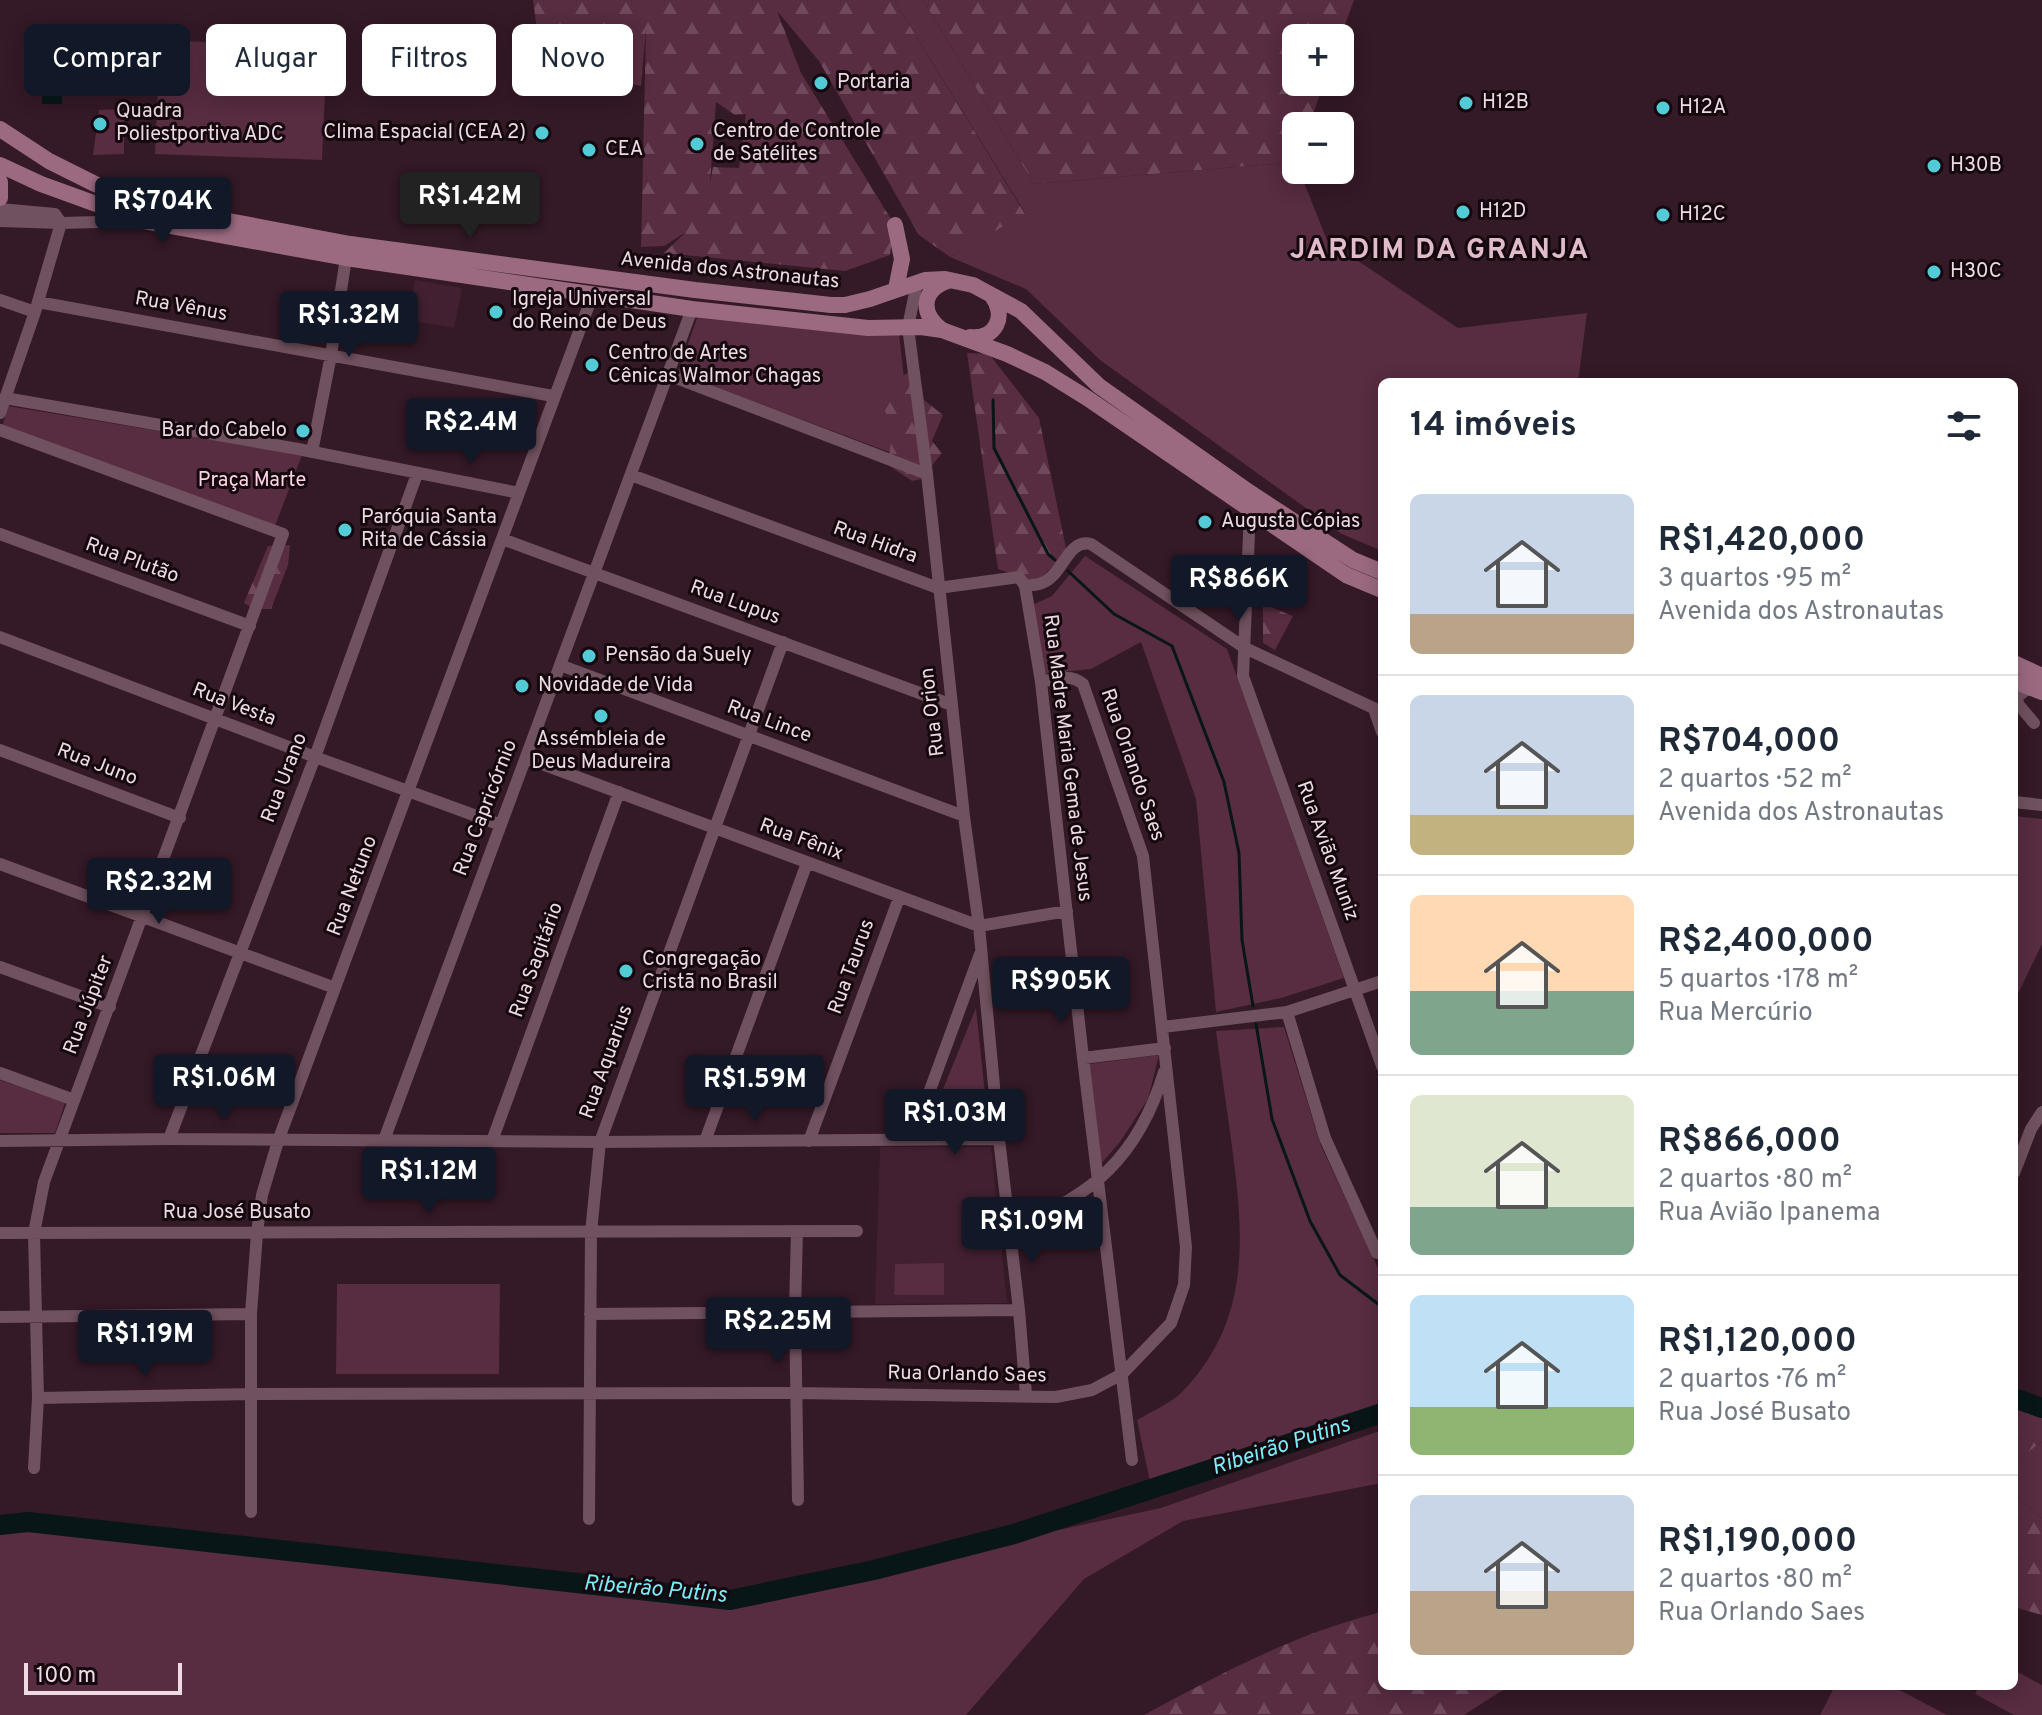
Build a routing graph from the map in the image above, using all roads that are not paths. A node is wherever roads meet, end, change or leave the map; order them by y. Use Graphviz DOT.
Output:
graph roads {
  1 [pos="0,129"];
  2 [pos="0,165"];
  3 [pos="0,182"];
  4 [pos="0,198"];
  5 [pos="0,209"];
  6 [pos="0,221"];
  7 [pos="143,221"];
  8 [pos="61,223"];
  9 [pos="895,225"];
  10 [pos="346,258"];
  11 [pos="954,280"];
  12 [pos="917,283"];
  13 [pos="896,289"];
  14 [pos="593,294"];
  15 [pos="992,296"];
  16 [pos="0,300"];
  17 [pos="36,307"];
  18 [pos="692,309"];
  19 [pos="908,327"];
  20 [pos="942,330"];
  21 [pos="965,336"];
  22 [pos="331,355"];
  23 [pos="668,375"];
  24 [pos="553,396"];
  25 [pos="5,398"];
  26 [pos="0,413"];
  27 [pos="0,430"];
  28 [pos="312,452"];
  29 [pos="417,474"];
  30 [pos="927,474"];
  31 [pos="631,475"];
  32 [pos="519,493"];
  33 [pos="1250,510"];
  34 [pos="0,534"];
  35 [pos="502,539"];
  36 [pos="1378,570"];
  37 [pos="595,572"];
  38 [pos="1025,586"];
  39 [pos="938,588"];
  40 [pos="1378,588"];
  41 [pos="250,626"];
  42 [pos="0,637"];
  43 [pos="783,642"];
  44 [pos="1245,648"];
  45 [pos="560,665"];
  46 [pos="2018,667"];
  47 [pos="1041,682"];
  48 [pos="2018,682"];
  49 [pos="2040,686"];
  50 [pos="2018,696"];
  51 [pos="2018,704"];
  52 [pos="952,705"];
  53 [pos="1378,710"];
  54 [pos="2018,710"];
  55 [pos="215,720"];
  56 [pos="2038,727"];
  57 [pos="748,736"];
  58 [pos="0,750"];
  59 [pos="315,757"];
  60 [pos="526,758"];
  61 [pos="410,792"];
  62 [pos="619,792"];
  63 [pos="2018,802"];
  64 [pos="2042,805"];
  65 [pos="964,816"];
  66 [pos="180,818"];
  67 [pos="501,825"];
  68 [pos="713,828"];
  69 [pos="807,863"];
  70 [pos="0,864"];
  71 [pos="899,898"];
  72 [pos="1067,911"];
  73 [pos="144,916"];
  74 [pos="979,926"];
  75 [pos="981,948"];
  76 [pos="239,952"];
  77 [pos="0,967"];
  78 [pos="1378,982"];
  79 [pos="335,988"];
  80 [pos="969,988"];
  81 [pos="1355,991"];
  82 [pos="987,994"];
  83 [pos="110,1007"];
  84 [pos="1287,1012"];
  85 [pos="1163,1027"];
  86 [pos="1165,1048"];
  87 [pos="1378,1055"];
  88 [pos="1083,1058"];
  89 [pos="1166,1065"];
  90 [pos="0,1073"];
  91 [pos="74,1100"];
  92 [pos="2042,1112"];
  93 [pos="1147,1118"];
  94 [pos="1174,1126"];
  95 [pos="169,1139"];
  96 [pos="912,1139"];
  97 [pos="999,1139"];
  98 [pos="384,1140"];
  99 [pos="0,1141"];
  100 [pos="278,1141"];
  101 [pos="492,1141"];
  102 [pos="705,1141"];
  103 [pos="809,1141"];
  104 [pos="58,1142"];
  105 [pos="600,1142"];
  106 [pos="2018,1163"];
  107 [pos="1099,1180"];
  108 [pos="1010,1227"];
  109 [pos="797,1231"];
  110 [pos="857,1231"];
  111 [pos="591,1232"];
  112 [pos="0,1233"];
  113 [pos="34,1233"];
  114 [pos="257,1233"];
  115 [pos="1377,1253"];
  116 [pos="1019,1310"];
  117 [pos="795,1311"];
  118 [pos="251,1314"];
  119 [pos="590,1314"];
  120 [pos="0,1317"];
  121 [pos="36,1317"];
  122 [pos="1122,1374"];
  123 [pos="796,1393"];
  124 [pos="252,1394"];
  125 [pos="589,1394"];
  126 [pos="1026,1395"];
  127 [pos="38,1398"];
  128 [pos="1132,1460"];
  129 [pos="34,1468"];
  130 [pos="798,1500"];
  131 [pos="251,1512"];
  132 [pos="589,1519"];
  1 -- 13 [label="main road, Avenida dos Astronautas"];
  2 -- 7 [label="main road, Avenida dos Astronautas"];
  3 -- 4 [label="main road"];
  5 -- 8 [label="street"];
  6 -- 8 [label="street"];
  7 -- 8 [label="street"];
  7 -- 10 [label="main road, Avenida dos Astronautas"];
  8 -- 17 [label="street"];
  9 -- 13 [label="main road"];
  10 -- 14 [label="main road, Avenida dos Astronautas"];
  10 -- 22 [label="street"];
  11 -- 12 [label="main road, Avenida dos Astronautas"];
  11 -- 15 [label="main road, Avenida dos Astronautas"];
  11 -- 20 [label="main road"];
  12 -- 13 [label="main road, Avenida dos Astronautas"];
  12 -- 19 [label="street, Rua Orion"];
  14 -- 18 [label="main road, Avenida dos Astronautas"];
  14 -- 24 [label="street, Rua Netuno"];
  15 -- 21 [label="main road"];
  15 -- 36 [label="main road, Avenida dos Astronautas"];
  16 -- 17 [label="street, Rua Vênus"];
  17 -- 22 [label="street, Rua Vênus"];
  17 -- 25 [label="street"];
  18 -- 19 [label="main road, Avenida dos Astronautas"];
  18 -- 23 [label="street, Rua Capricórnio"];
  19 -- 20 [label="main road, Avenida dos Astronautas"];
  19 -- 30 [label="street, Rua Orion"];
  20 -- 21 [label="main road, Avenida dos Astronautas"];
  21 -- 33 [label="main road, Avenida dos Astronautas"];
  22 -- 24 [label="street, Rua Vênus"];
  22 -- 28 [label="street"];
  23 -- 30 [label="street"];
  23 -- 31 [label="street, Rua Capricórnio"];
  24 -- 32 [label="street, Rua Netuno"];
  25 -- 26 [label="street"];
  25 -- 28 [label="street"];
  27 -- 41 [label="street, Rua Júpiter"];
  28 -- 29 [label="street"];
  29 -- 32 [label="street"];
  29 -- 59 [label="street, Rua Urano"];
  30 -- 39 [label="street, Rua Orion"];
  31 -- 37 [label="street, Rua Capricórnio"];
  31 -- 39 [label="street, Rua Hidra"];
  32 -- 35 [label="street, Rua Netuno"];
  33 -- 40 [label="main road, Avenida dos Astronautas"];
  33 -- 44 [label="street, Rua Avião Muniz"];
  34 -- 41 [label="street, Rua Plutão"];
  35 -- 37 [label="street, Rua Lupus"];
  35 -- 61 [label="street, Rua Netuno"];
  37 -- 43 [label="street, Rua Lupus"];
  37 -- 45 [label="street, Rua Capricórnio"];
  38 -- 39 [label="street, Rua Hidra"];
  38 -- 44 [label="street"];
  38 -- 47 [label="street, Rua Madre Maria Gema de Jesus"];
  39 -- 52 [label="street, Rua Orion"];
  41 -- 55 [label="street, Rua Júpiter"];
  42 -- 55 [label="street, Rua Vesta"];
  43 -- 52 [label="street, Rua Lupus"];
  43 -- 57 [label="street, Rua Aquarius"];
  44 -- 53 [label="street"];
  44 -- 81 [label="street, Rua Avião Muniz"];
  45 -- 57 [label="street, Rua Lince"];
  45 -- 60 [label="street, Rua Capricórnio"];
  46 -- 49 [label="main road"];
  47 -- 72 [label="street, Rua Madre Maria Gema de Jesus"];
  47 -- 85 [label="street, Rua Orlando Saes"];
  48 -- 49 [label="main road"];
  49 -- 50 [label="street"];
  51 -- 56 [label="street"];
  52 -- 65 [label="street, Rua Orion"];
  54 -- 56 [label="street"];
  55 -- 59 [label="street, Rua Vesta"];
  55 -- 66 [label="street, Rua Júpiter"];
  57 -- 65 [label="street, Rua Lince"];
  57 -- 68 [label="street, Rua Aquarius"];
  58 -- 66 [label="street, Rua Juno"];
  59 -- 61 [label="street, Rua Vesta"];
  59 -- 76 [label="street, Rua Urano"];
  60 -- 62 [label="street, Rua Fênix"];
  60 -- 67 [label="street, Rua Capricórnio"];
  61 -- 67 [label="street, Rua Vesta"];
  61 -- 79 [label="street, Rua Netuno"];
  62 -- 68 [label="street, Rua Fênix"];
  62 -- 101 [label="street, Rua Sagitário"];
  63 -- 64 [label="street"];
  65 -- 74 [label="street, Rua Orion"];
  66 -- 73 [label="street, Rua Júpiter"];
  67 -- 98 [label="street, Rua Capricórnio"];
  68 -- 69 [label="street, Rua Fênix"];
  68 -- 105 [label="street, Rua Aquarius"];
  69 -- 71 [label="street, Rua Fênix"];
  69 -- 102 [label="street"];
  70 -- 73 [label="street"];
  71 -- 74 [label="street, Rua Fênix"];
  71 -- 103 [label="street, Rua Taurus"];
  72 -- 74 [label="street, Rua Fênix"];
  72 -- 88 [label="street, Rua Madre Maria Gema de Jesus"];
  73 -- 76 [label="street"];
  73 -- 83 [label="street, Rua Júpiter"];
  74 -- 75 [label="street, Rua Orion"];
  75 -- 80 [label="street"];
  75 -- 82 [label="street, Rua Orion"];
  76 -- 79 [label="street"];
  76 -- 95 [label="street, Rua Urano"];
  77 -- 83 [label="street"];
  78 -- 81 [label="street"];
  79 -- 100 [label="street, Rua Netuno"];
  80 -- 82 [label="street"];
  80 -- 96 [label="street"];
  81 -- 84 [label="street"];
  81 -- 87 [label="street, Rua Avião Muniz"];
  82 -- 97 [label="street, Rua Orion"];
  83 -- 91 [label="street, Rua Júpiter"];
  84 -- 85 [label="street"];
  84 -- 115 [label="street"];
  85 -- 86 [label="street, Rua Orlando Saes"];
  86 -- 88 [label="street"];
  86 -- 89 [label="street, Rua Orlando Saes"];
  88 -- 107 [label="street, Rua Madre Maria Gema de Jesus"];
  89 -- 93 [label="street"];
  89 -- 94 [label="street, Rua Orlando Saes"];
  90 -- 91 [label="street"];
  91 -- 104 [label="street, Rua Júpiter"];
  92 -- 106 [label="street"];
  93 -- 94 [label="street"];
  93 -- 107 [label="street"];
  94 -- 122 [label="street, Rua Orlando Saes"];
  95 -- 100 [label="street"];
  95 -- 104 [label="street"];
  96 -- 97 [label="street"];
  96 -- 103 [label="street"];
  97 -- 108 [label="street, Rua Orion"];
  98 -- 100 [label="street"];
  98 -- 101 [label="street"];
  99 -- 104 [label="street"];
  100 -- 114 [label="street, Rua Netuno"];
  101 -- 105 [label="street"];
  102 -- 103 [label="street"];
  102 -- 105 [label="street"];
  104 -- 113 [label="street, Rua Júpiter"];
  105 -- 111 [label="street, Rua Aquarius"];
  107 -- 108 [label="street"];
  107 -- 122 [label="street, Rua Madre Maria Gema de Jesus"];
  108 -- 116 [label="street, Rua Orion"];
  109 -- 110 [label="street, Rua José Busato"];
  109 -- 111 [label="street, Rua José Busato"];
  109 -- 117 [label="street"];
  111 -- 114 [label="street, Rua José Busato"];
  111 -- 119 [label="street, Rua Aquarius"];
  112 -- 113 [label="street, Rua José Busato"];
  113 -- 114 [label="street, Rua José Busato"];
  113 -- 121 [label="street, Rua Júpiter"];
  114 -- 118 [label="street, Rua Netuno"];
  116 -- 117 [label="street"];
  116 -- 126 [label="street, Rua Orion"];
  117 -- 119 [label="street"];
  117 -- 123 [label="street"];
  118 -- 121 [label="street"];
  118 -- 124 [label="street, Rua Netuno"];
  119 -- 125 [label="street, Rua Aquarius"];
  120 -- 121 [label="street"];
  121 -- 127 [label="street, Rua Júpiter"];
  122 -- 126 [label="street, Rua Orlando Saes"];
  122 -- 128 [label="street, Rua Madre Maria Gema de Jesus"];
  123 -- 125 [label="street, Rua Orlando Saes"];
  123 -- 126 [label="street, Rua Orlando Saes"];
  123 -- 130 [label="street"];
  124 -- 125 [label="street, Rua Orlando Saes"];
  124 -- 127 [label="street, Rua Orlando Saes"];
  124 -- 131 [label="street, Rua Netuno"];
  125 -- 132 [label="street, Rua Aquarius"];
  127 -- 129 [label="street, Rua Júpiter"];
}
